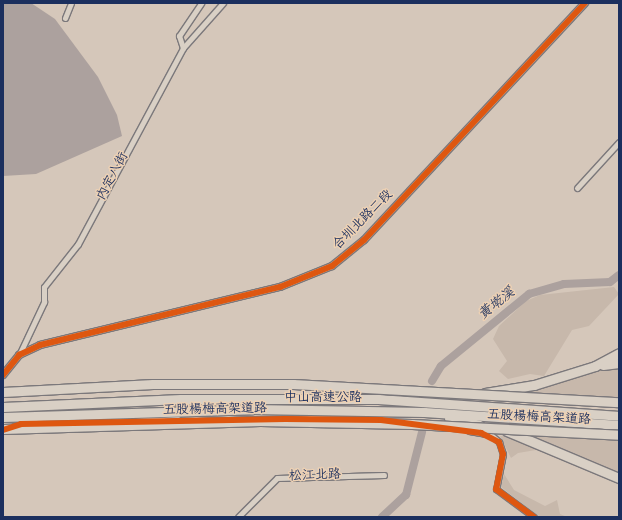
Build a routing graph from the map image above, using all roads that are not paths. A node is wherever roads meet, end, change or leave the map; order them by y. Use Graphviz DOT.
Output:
graph roads {
  1 [pos="71,3"];
  2 [pos="201,3"];
  3 [pos="223,3"];
  4 [pos="585,3"];
  5 [pos="65,18"];
  6 [pos="183,48"];
  7 [pos="619,142"];
  8 [pos="577,188"];
  9 [pos="619,353"];
  10 [pos="19,355"];
  11 [pos="619,362"];
  12 [pos="595,366"];
  13 [pos="3,375"];
  14 [pos="3,392"];
  15 [pos="378,399"];
  16 [pos="619,402"];
  17 [pos="4,407"];
  18 [pos="424,412"];
  19 [pos="619,416"];
  20 [pos="3,417"];
  21 [pos="619,425"];
  22 [pos="3,429"];
  23 [pos="619,435"];
  24 [pos="384,475"];
  25 [pos="619,478"];
  26 [pos="238,517"];
  27 [pos="534,517"];
  1 -- 5 [label="street"];
  2 -- 6 [label="street"];
  3 -- 6 [label="street, 內定八街"];
  4 -- 10 [label="street, 合圳北路二段"];
  6 -- 10 [label="street, 內定八街"];
  7 -- 8 [label="street"];
  9 -- 12 [label="highway"];
  10 -- 13 [label="street, 合圳北路二段"];
  11 -- 12 [label="highway"];
  12 -- 15 [label="highway"];
  14 -- 16 [label="highway, 五股楊梅高架道路, bridge"];
  15 -- 17 [label="highway, 中山高速公路"];
  15 -- 19 [label="highway, 中山高速公路"];
  18 -- 20 [label="highway, 中山高速公路"];
  18 -- 21 [label="highway, 中山高速公路"];
  18 -- 25 [label="highway"];
  22 -- 23 [label="highway, 五股楊梅高架道路, bridge"];
  22 -- 27 [label="street"];
  24 -- 26 [label="street, 松江北路"];
}
